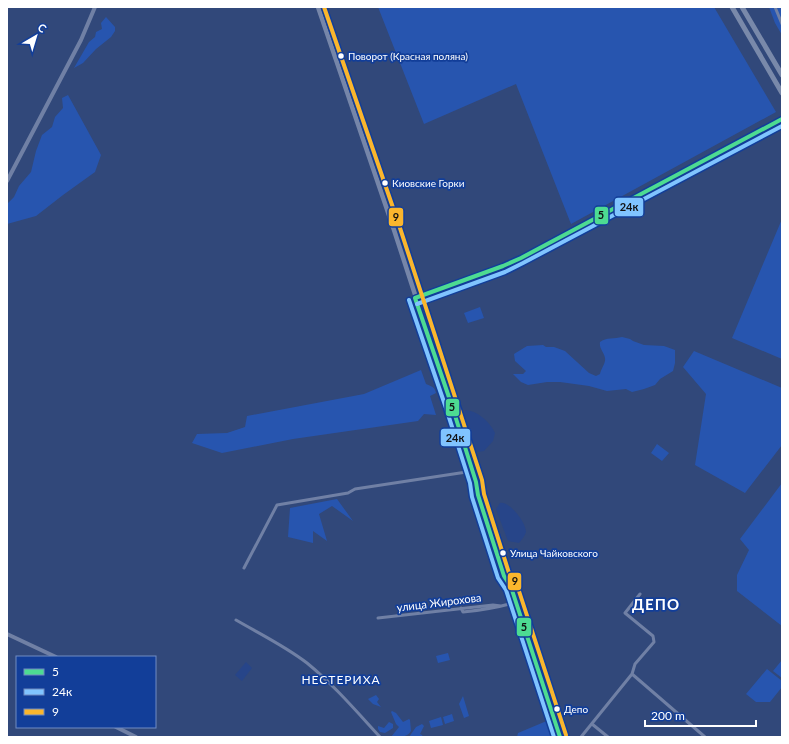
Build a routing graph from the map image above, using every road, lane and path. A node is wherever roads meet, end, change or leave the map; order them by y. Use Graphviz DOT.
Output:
graph roads {
  1 [pos="95,7"];
  2 [pos="318,7"];
  3 [pos="732,7"];
  4 [pos="742,7"];
  5 [pos="775,7"];
  6 [pos="782,24"];
  7 [pos="782,75"];
  8 [pos="782,93"];
  9 [pos="782,120"];
  10 [pos="7,181"];
  11 [pos="415,298"];
  12 [pos="473,471"];
  13 [pos="244,568"];
  14 [pos="640,594"];
  15 [pos="516,602"];
  16 [pos="501,606"];
  17 [pos="460,608"];
  18 [pos="378,618"];
  19 [pos="236,620"];
  20 [pos="7,634"];
  21 [pos="54,656"];
  22 [pos="632,674"];
  23 [pos="592,724"];
  24 [pos="118,728"];
  25 [pos="136,737"];
  26 [pos="380,737"];
  27 [pos="560,737"];
  28 [pos="581,737"];
  29 [pos="608,737"];
  30 [pos="706,737"];
  1 -- 10 [label="street"];
  2 -- 11 [label="main road"];
  3 -- 8 [label="main road"];
  4 -- 7 [label="main road"];
  5 -- 6 [label="street"];
  9 -- 11 [label="street"];
  11 -- 12 [label="main road"];
  12 -- 13 [label="street"];
  12 -- 15 [label="main road"];
  14 -- 22 [label="street"];
  15 -- 16 [label="street, улица Жирохова"];
  15 -- 27 [label="main road"];
  16 -- 17 [label="street, улица Жирохова"];
  16 -- 17 [label="street, улица Жирохова"];
  17 -- 18 [label="street, улица Жирохова"];
  19 -- 26 [label="street"];
  20 -- 21 [label="street"];
  22 -- 23 [label="street"];
  22 -- 30 [label="street"];
  23 -- 28 [label="street"];
  23 -- 29 [label="street"];
  24 -- 25 [label="street"];
}
